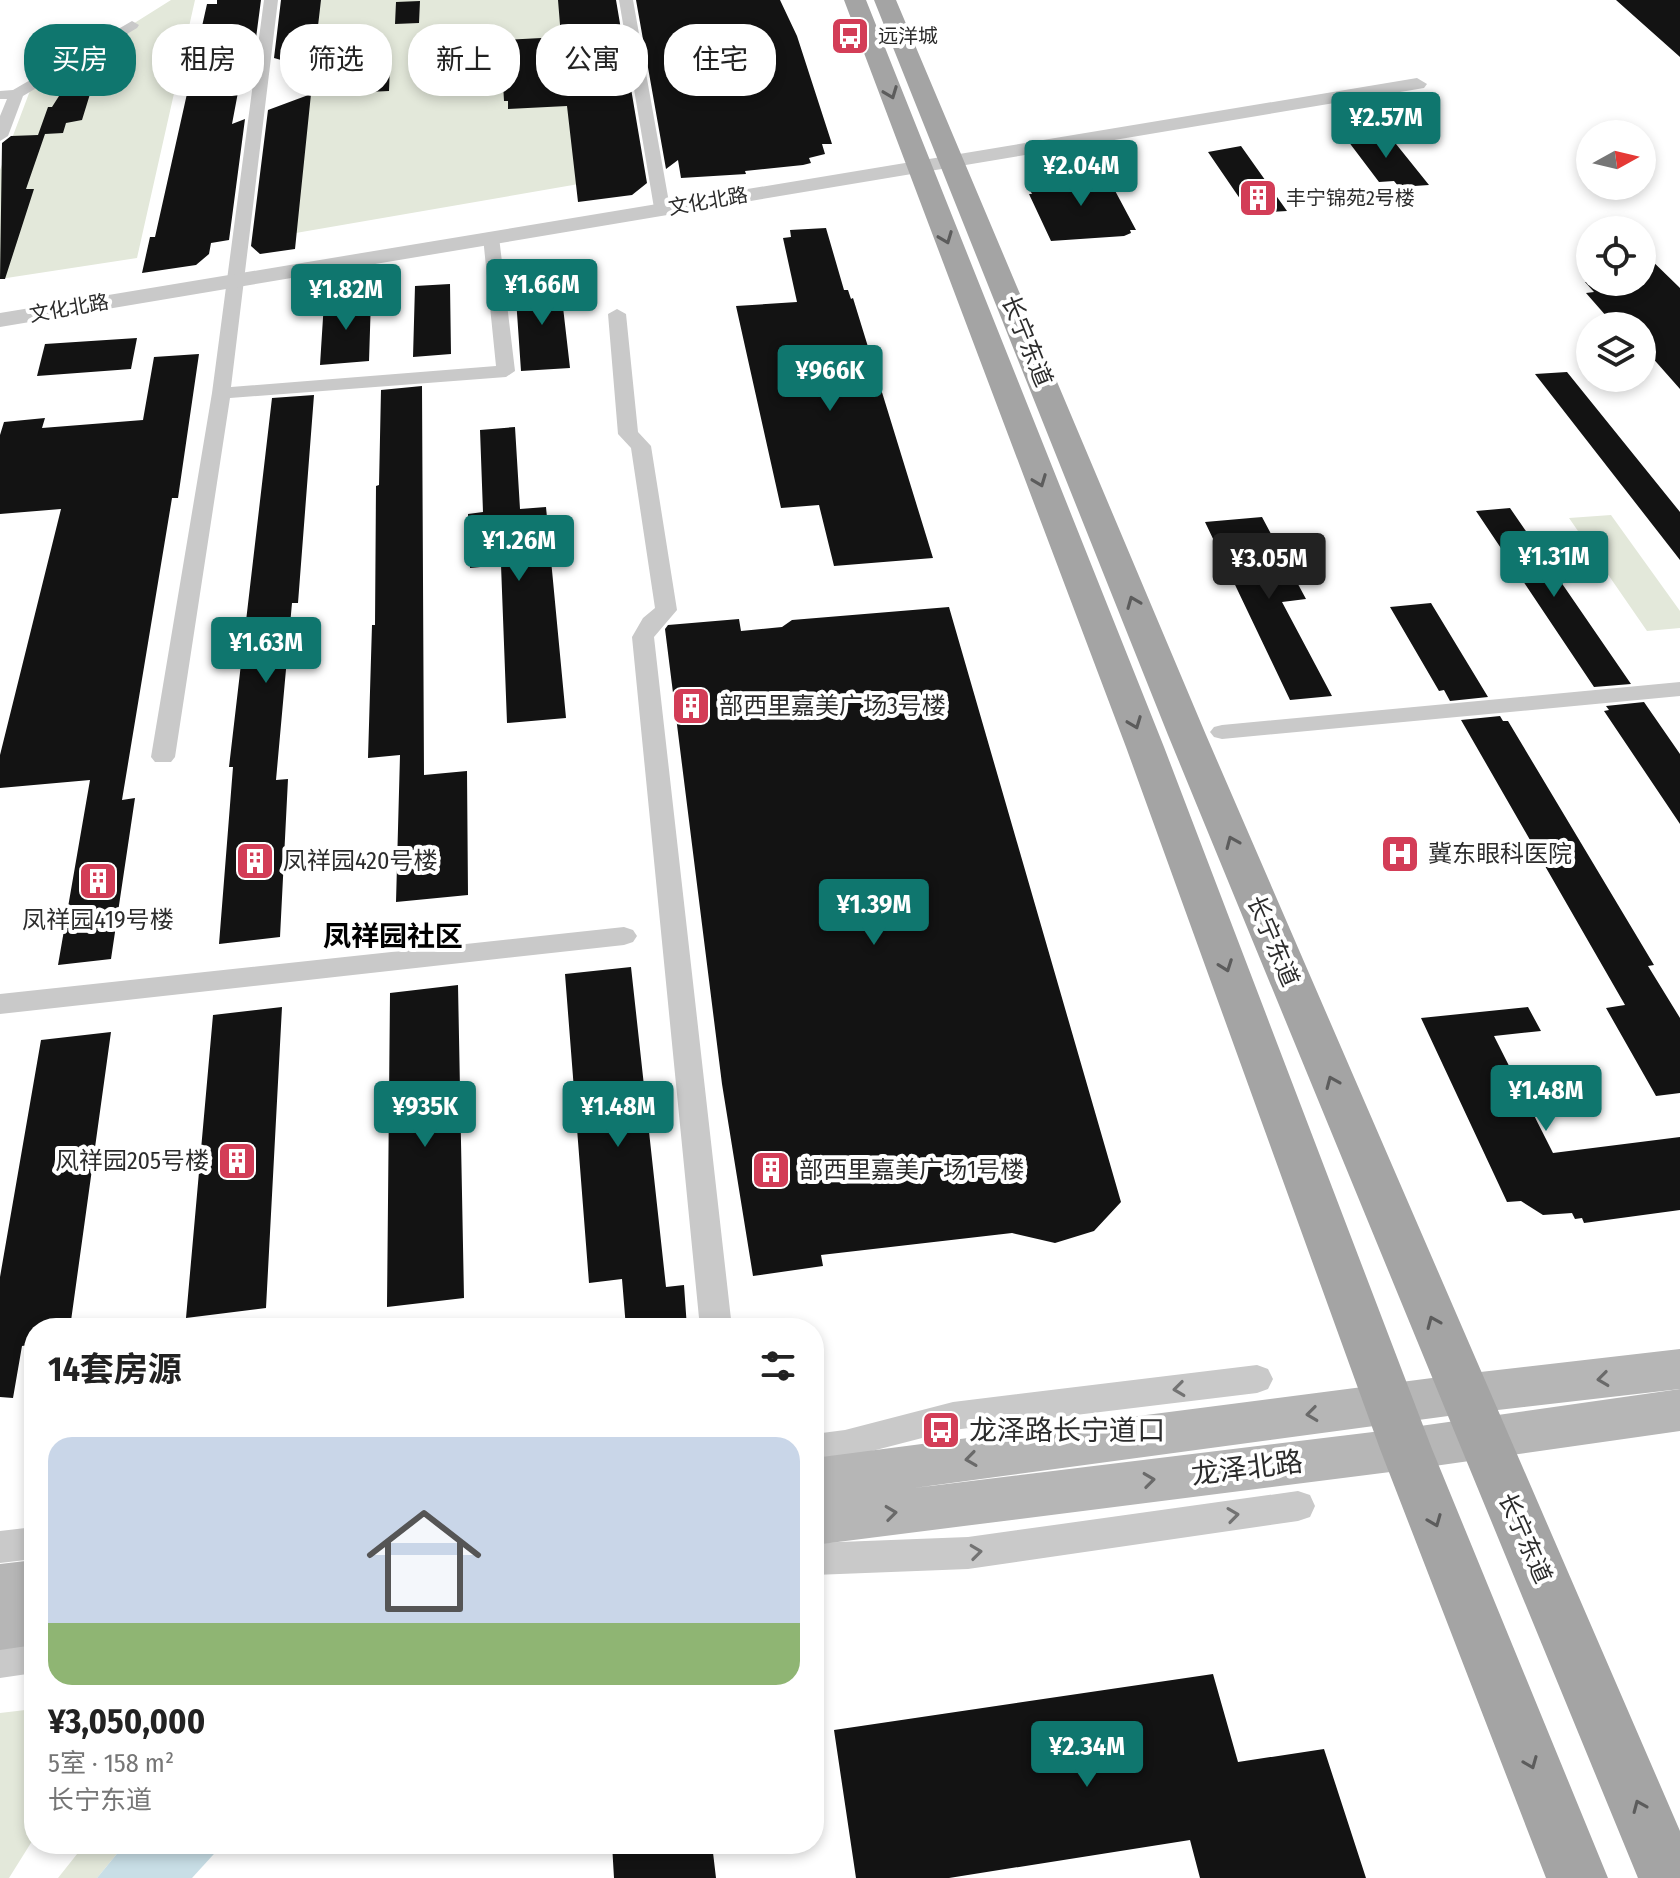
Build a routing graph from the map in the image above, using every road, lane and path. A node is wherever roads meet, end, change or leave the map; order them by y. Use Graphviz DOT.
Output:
graph roads {
  1 [pos="271,0"];
  2 [pos="626,0"];
  3 [pos="838,0"];
  4 [pos="893,6"];
  5 [pos="859,10"];
  6 [pos="1417,84"];
  7 [pos="8,95"];
  8 [pos="0,136"];
  9 [pos="936,162"];
  10 [pos="662,208"];
  11 [pos="491,237"];
  12 [pos="233,280"];
  13 [pos="617,314"];
  14 [pos="0,320"];
  15 [pos="221,393"];
  16 [pos="1680,689"];
  17 [pos="1222,732"];
  18 [pos="163,757"];
  19 [pos="624,936"];
  20 [pos="0,1004"];
  21 [pos="715,1318"];
  22 [pos="1680,1369"];
  23 [pos="1257,1379"];
  24 [pos="1680,1410"];
  25 [pos="1472,1416"];
  26 [pos="1398,1427"];
  27 [pos="824,1447"];
  28 [pos="824,1479"];
  29 [pos="1298,1506"];
  30 [pos="824,1521"];
  31 [pos="24,1544"];
  32 [pos="0,1547"];
  33 [pos="824,1559"];
  34 [pos="24,1585"];
  35 [pos="0,1588"];
  36 [pos="24,1622"];
  37 [pos="0,1626"];
  38 [pos="24,1657"];
  39 [pos="0,1661"];
  40 [pos="1577,1878"];
  41 [pos="1669,1878"];
  1 -- 12 [label="street"];
  2 -- 10 [label="street"];
  3 -- 5 [label="main road"];
  4 -- 9 [label="main road, 长宁东道"];
  5 -- 9 [label="main road, 长宁东道, one-way"];
  6 -- 9 [label="street, 文化北路"];
  7 -- 8 [label="street"];
  9 -- 10 [label="street, 文化北路"];
  25 -- 9 [label="main road, 长宁东道, one-way"];
  9 -- 26 [label="main road, 长宁东道, one-way"];
  10 -- 11 [label="street, 文化北路"];
  11 -- 12 [label="street, 文化北路"];
  11 -- 15 [label="street"];
  12 -- 14 [label="street, 文化北路"];
  12 -- 15 [label="street"];
  13 -- 21 [label="street"];
  15 -- 18 [label="street"];
  16 -- 17 [label="street"];
  19 -- 20 [label="street"];
  22 -- 25 [label="main road, 龙泽北路, one-way"];
  23 -- 27 [label="street, one-way"];
  24 -- 25 [label="main road, 龙泽北路"];
  25 -- 26 [label="main road, 龙泽北路"];
  41 -- 25 [label="main road, 长宁东道, one-way"];
  26 -- 28 [label="main road, 龙泽北路, one-way"];
  30 -- 26 [label="main road, 龙泽北路, one-way"];
  26 -- 40 [label="main road, 长宁东道, one-way"];
  33 -- 29 [label="street, 龙泽北路, one-way"];
  31 -- 32 [label="street"];
  34 -- 35 [label="main road"];
  36 -- 37 [label="main road"];
  38 -- 39 [label="street"];
}
